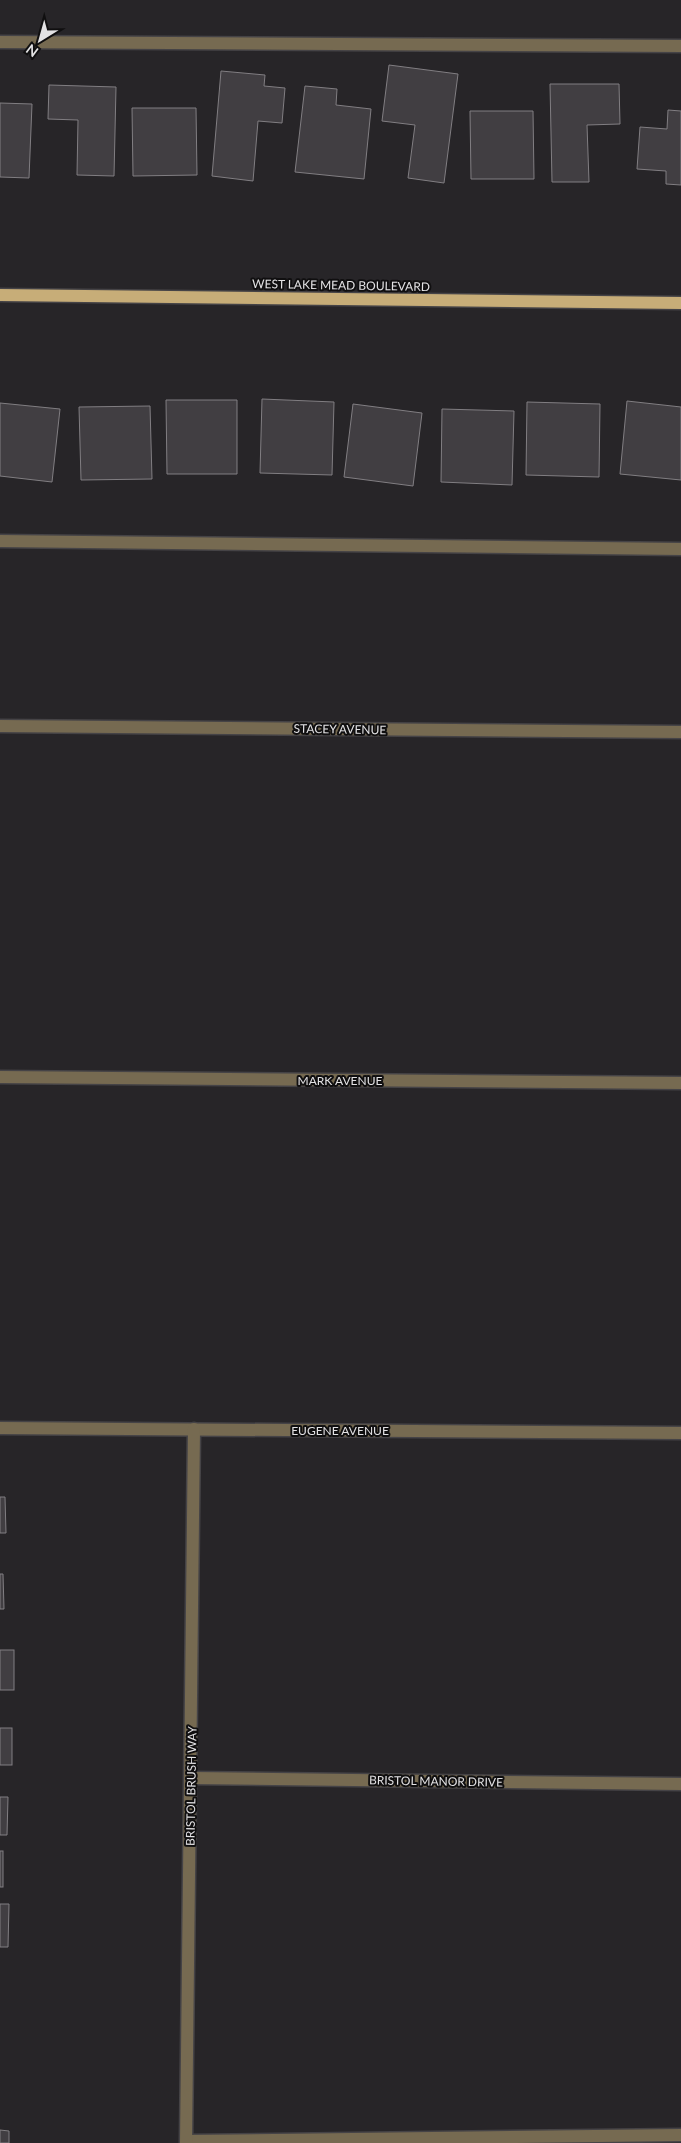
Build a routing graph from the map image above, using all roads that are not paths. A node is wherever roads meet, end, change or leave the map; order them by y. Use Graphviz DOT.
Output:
graph roads {
  1 [pos="0,42"];
  2 [pos="681,46"];
  3 [pos="0,295"];
  4 [pos="681,302"];
  5 [pos="0,542"];
  6 [pos="681,549"];
  7 [pos="0,726"];
  8 [pos="681,732"];
  9 [pos="0,1077"];
  10 [pos="681,1083"];
  11 [pos="0,1428"];
  12 [pos="194,1429"];
  13 [pos="681,1433"];
  14 [pos="191,1778"];
  15 [pos="681,1784"];
  16 [pos="681,2135"];
  17 [pos="186,2142"];
  1 -- 2 [label="street"];
  3 -- 4 [label="main road, WEST LAKE MEAD BOULEVARD"];
  5 -- 6 [label="street"];
  7 -- 8 [label="street, STACEY AVENUE"];
  9 -- 10 [label="street, MARK AVENUE"];
  11 -- 12 [label="street, EUGENE AVENUE"];
  12 -- 13 [label="street, EUGENE AVENUE"];
  12 -- 14 [label="street, BRISTOL BRUSH WAY"];
  14 -- 15 [label="street, BRISTOL MANOR DRIVE"];
  14 -- 17 [label="street, BRISTOL BRUSH WAY"];
  16 -- 17 [label="street"];
}
